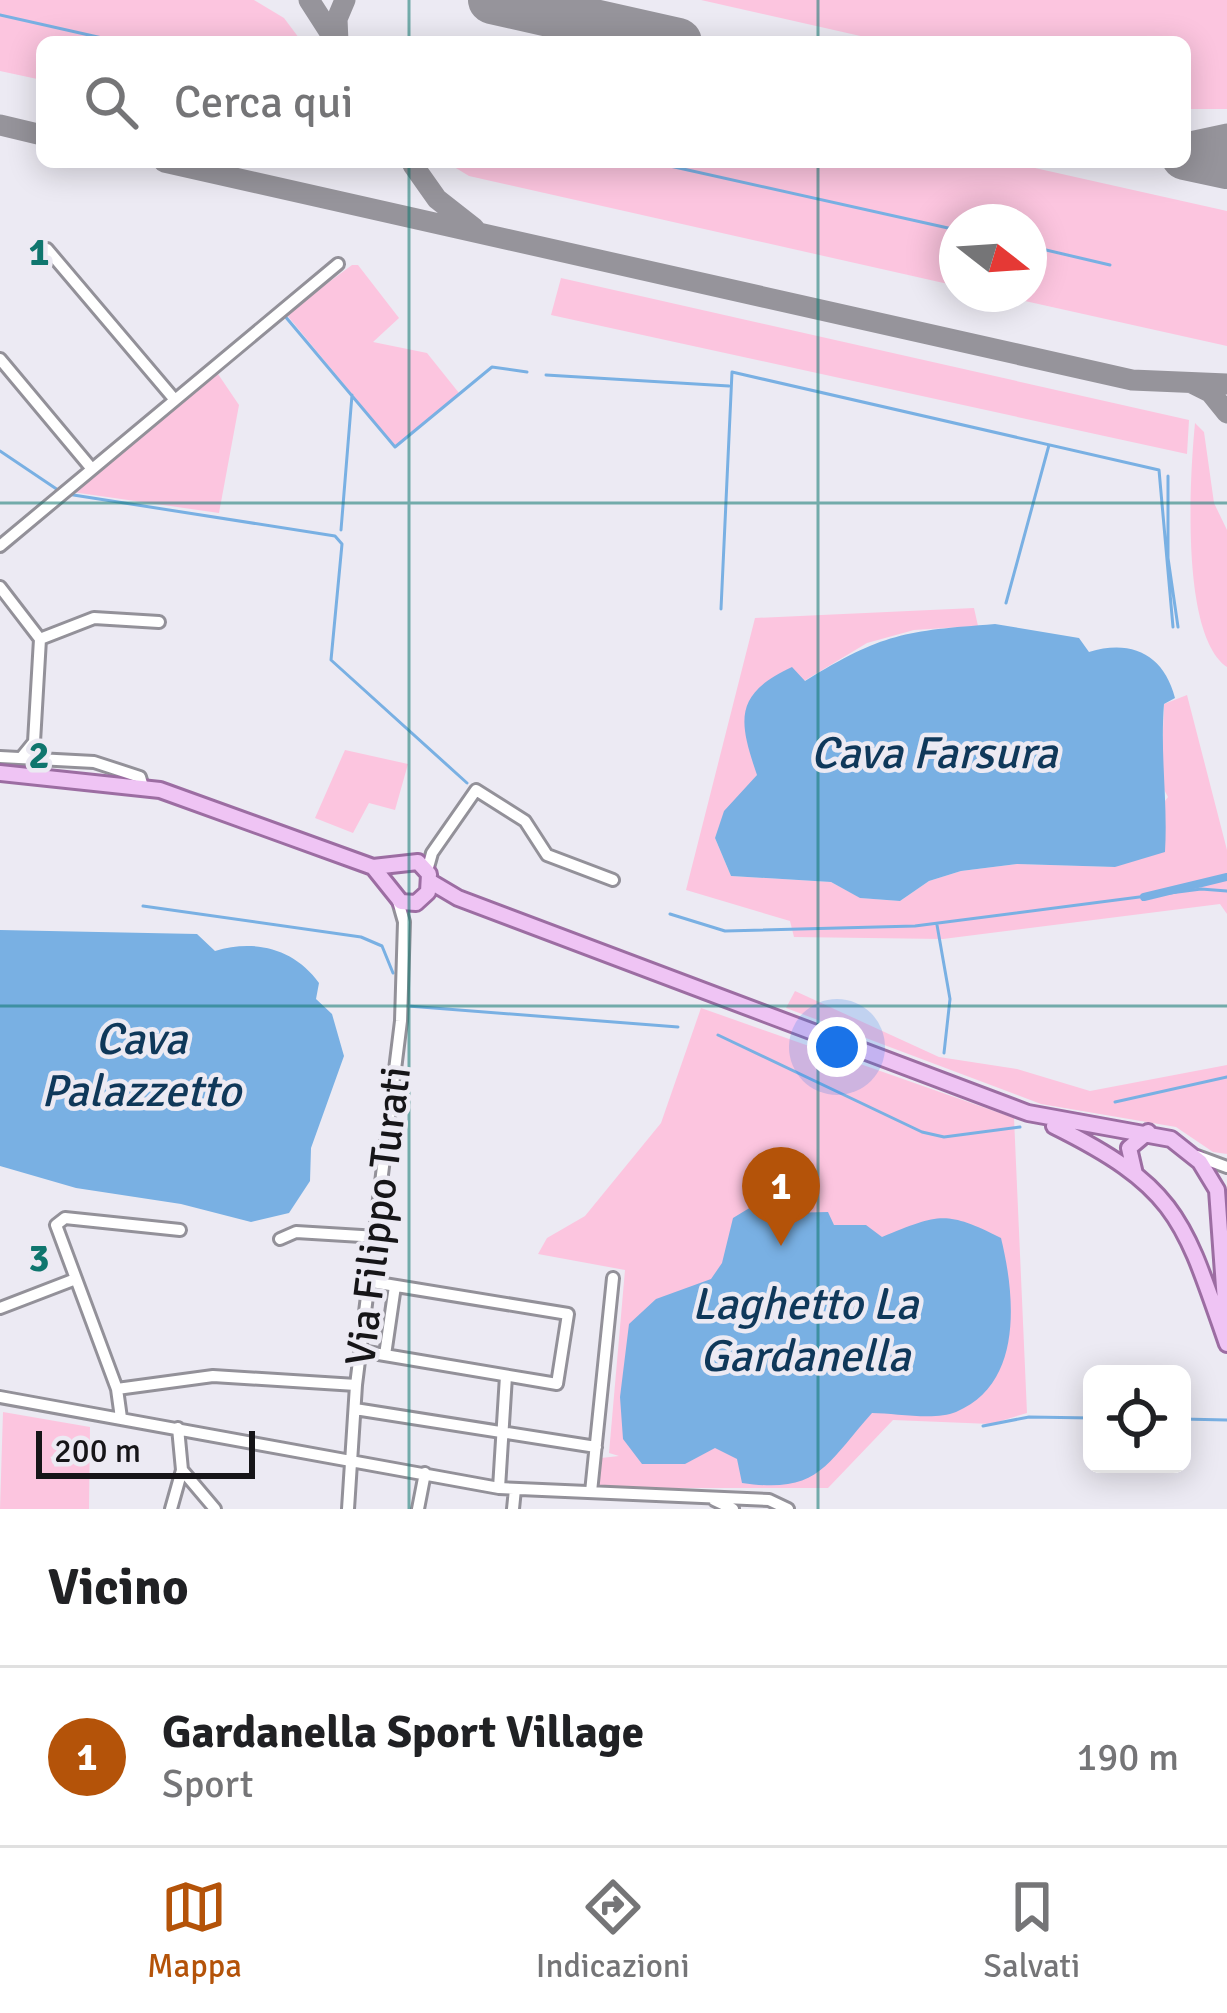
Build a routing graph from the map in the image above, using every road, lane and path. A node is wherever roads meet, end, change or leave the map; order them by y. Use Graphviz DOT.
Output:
graph roads {
  1 [pos="47,249"];
  2 [pos="338,264"];
  3 [pos="0,359"];
  4 [pos="175,400"];
  5 [pos="92,469"];
  6 [pos="0,546"];
  7 [pos="0,587"];
  8 [pos="159,622"];
  9 [pos="40,639"];
  10 [pos="34,742"];
  11 [pos="0,757"];
  12 [pos="19,758"];
  13 [pos="44,759"];
  14 [pos="0,773"];
  15 [pos="17,774"];
  16 [pos="142,787"];
  17 [pos="390,874"];
  18 [pos="613,880"];
  19 [pos="424,882"];
  20 [pos="398,901"];
  21 [pos="404,922"];
  22 [pos="1028,1114"];
  23 [pos="1148,1132"];
  24 [pos="1184,1147"];
  25 [pos="1227,1167"];
  26 [pos="1135,1174"];
  27 [pos="1222,1214"];
  28 [pos="1179,1220"];
  29 [pos="180,1231"];
  30 [pos="378,1237"];
  31 [pos="280,1239"];
  32 [pos="613,1278"];
  33 [pos="73,1280"];
  34 [pos="372,1282"];
  35 [pos="395,1286"];
  36 [pos="0,1308"];
  37 [pos="1227,1329"];
  38 [pos="1227,1344"];
  39 [pos="362,1351"];
  40 [pos="385,1355"];
  41 [pos="506,1376"];
  42 [pos="356,1385"];
  43 [pos="117,1389"];
  44 [pos="0,1397"];
  45 [pos="355,1409"];
  46 [pos="121,1418"];
  47 [pos="184,1429"];
  48 [pos="503,1434"];
  49 [pos="596,1447"];
  50 [pos="354,1459"];
  51 [pos="181,1465"];
  52 [pos="424,1473"];
  53 [pos="500,1488"];
  54 [pos="514,1489"];
  55 [pos="591,1492"];
  56 [pos="698,1501"];
  57 [pos="171,1509"];
  58 [pos="215,1509"];
  59 [pos="348,1509"];
  60 [pos="418,1509"];
  61 [pos="513,1509"];
  62 [pos="733,1509"];
  63 [pos="788,1509"];
  1 -- 4 [label="street"];
  2 -- 4 [label="street"];
  3 -- 5 [label="street"];
  4 -- 5 [label="street"];
  5 -- 6 [label="street"];
  7 -- 9 [label="street"];
  8 -- 9 [label="street"];
  9 -- 10 [label="street"];
  10 -- 12 [label="street"];
  10 -- 13 [label="street"];
  11 -- 12 [label="street"];
  12 -- 13 [label="street"];
  12 -- 15 [label="street"];
  13 -- 16 [label="street"];
  14 -- 15 [label="main road"];
  15 -- 16 [label="main road"];
  16 -- 17 [label="main road"];
  17 -- 19 [label="main road"];
  17 -- 20 [label="main road"];
  18 -- 19 [label="street"];
  19 -- 20 [label="main road"];
  19 -- 21 [label="street"];
  19 -- 22 [label="main road"];
  20 -- 21 [label="street, Via Filippo Turati"];
  21 -- 30 [label="street, Via Filippo Turati"];
  22 -- 23 [label="main road"];
  22 -- 26 [label="main road"];
  23 -- 24 [label="main road"];
  23 -- 26 [label="main road"];
  24 -- 25 [label="street"];
  24 -- 27 [label="main road"];
  26 -- 28 [label="main road"];
  27 -- 28 [label="main road"];
  27 -- 37 [label="main road"];
  28 -- 38 [label="main road"];
  29 -- 33 [label="street"];
  30 -- 31 [label="street"];
  30 -- 34 [label="street, Via Filippo Turati"];
  32 -- 49 [label="street"];
  33 -- 36 [label="street"];
  33 -- 43 [label="street"];
  34 -- 35 [label="street"];
  34 -- 39 [label="street, Via Filippo Turati"];
  35 -- 40 [label="street"];
  35 -- 41 [label="street"];
  39 -- 40 [label="street"];
  39 -- 42 [label="street, Via Filippo Turati"];
  40 -- 41 [label="street"];
  41 -- 48 [label="street"];
  42 -- 43 [label="street"];
  42 -- 45 [label="street, Via Filippo Turati"];
  43 -- 46 [label="street"];
  44 -- 46 [label="street"];
  45 -- 48 [label="street"];
  45 -- 50 [label="street, Via Filippo Turati"];
  46 -- 47 [label="street"];
  47 -- 50 [label="street"];
  47 -- 51 [label="street"];
  48 -- 49 [label="street"];
  48 -- 53 [label="street"];
  49 -- 55 [label="street"];
  50 -- 52 [label="street"];
  50 -- 59 [label="street, Via Filippo Turati"];
  51 -- 57 [label="street"];
  51 -- 58 [label="street"];
  52 -- 53 [label="street"];
  52 -- 60 [label="street"];
  53 -- 54 [label="street"];
  54 -- 55 [label="street"];
  54 -- 61 [label="street"];
  55 -- 56 [label="street"];
  56 -- 62 [label="street"];
  56 -- 63 [label="street"];
}
